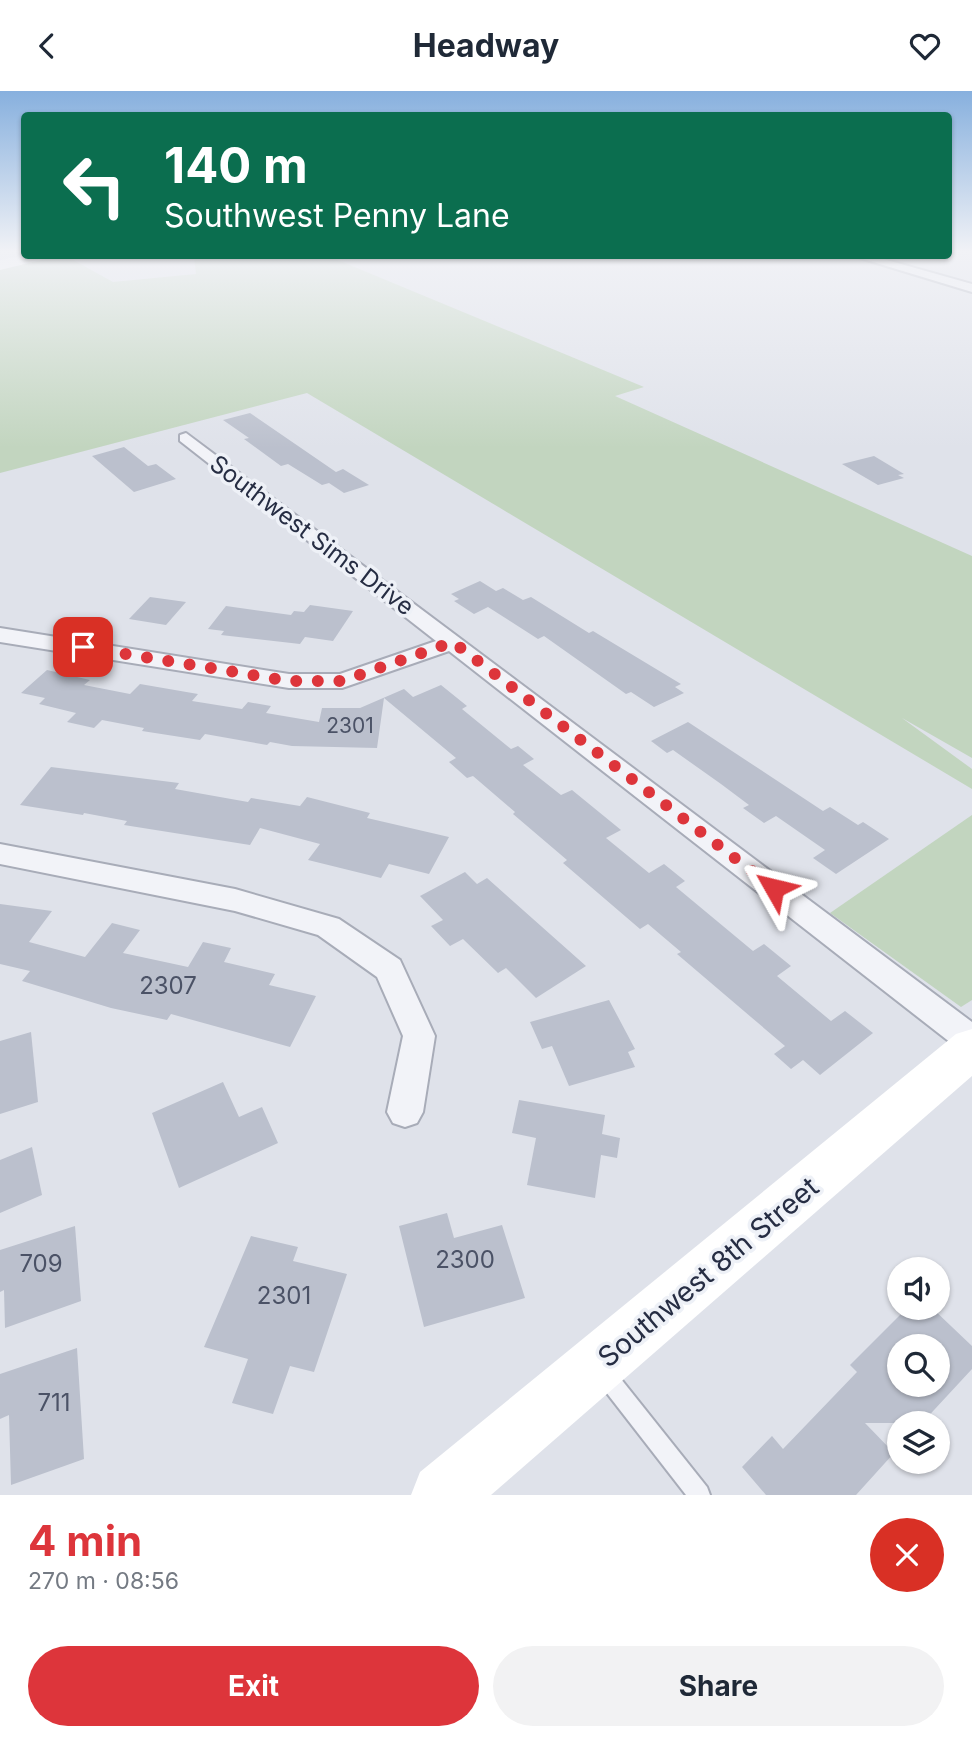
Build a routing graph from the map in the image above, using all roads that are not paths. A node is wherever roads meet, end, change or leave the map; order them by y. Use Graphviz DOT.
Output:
graph roads {
  1 [pos="186,438"];
  2 [pos="0,635"];
  3 [pos="453,642"];
  4 [pos="0,854"];
  5 [pos="972,1040"];
  6 [pos="972,1048"];
  7 [pos="405,1112"];
  8 [pos="597,1365"];
  9 [pos="443,1495"];
  10 [pos="699,1495"];
  1 -- 3 [label="street, Southwest Sims Drive"];
  2 -- 3 [label="street"];
  3 -- 5 [label="street, Southwest Sims Drive"];
  4 -- 7 [label="street"];
  6 -- 8 [label="street, Southwest 8th Street"];
  8 -- 9 [label="street, Southwest 8th Street"];
  8 -- 10 [label="lane"];
}
